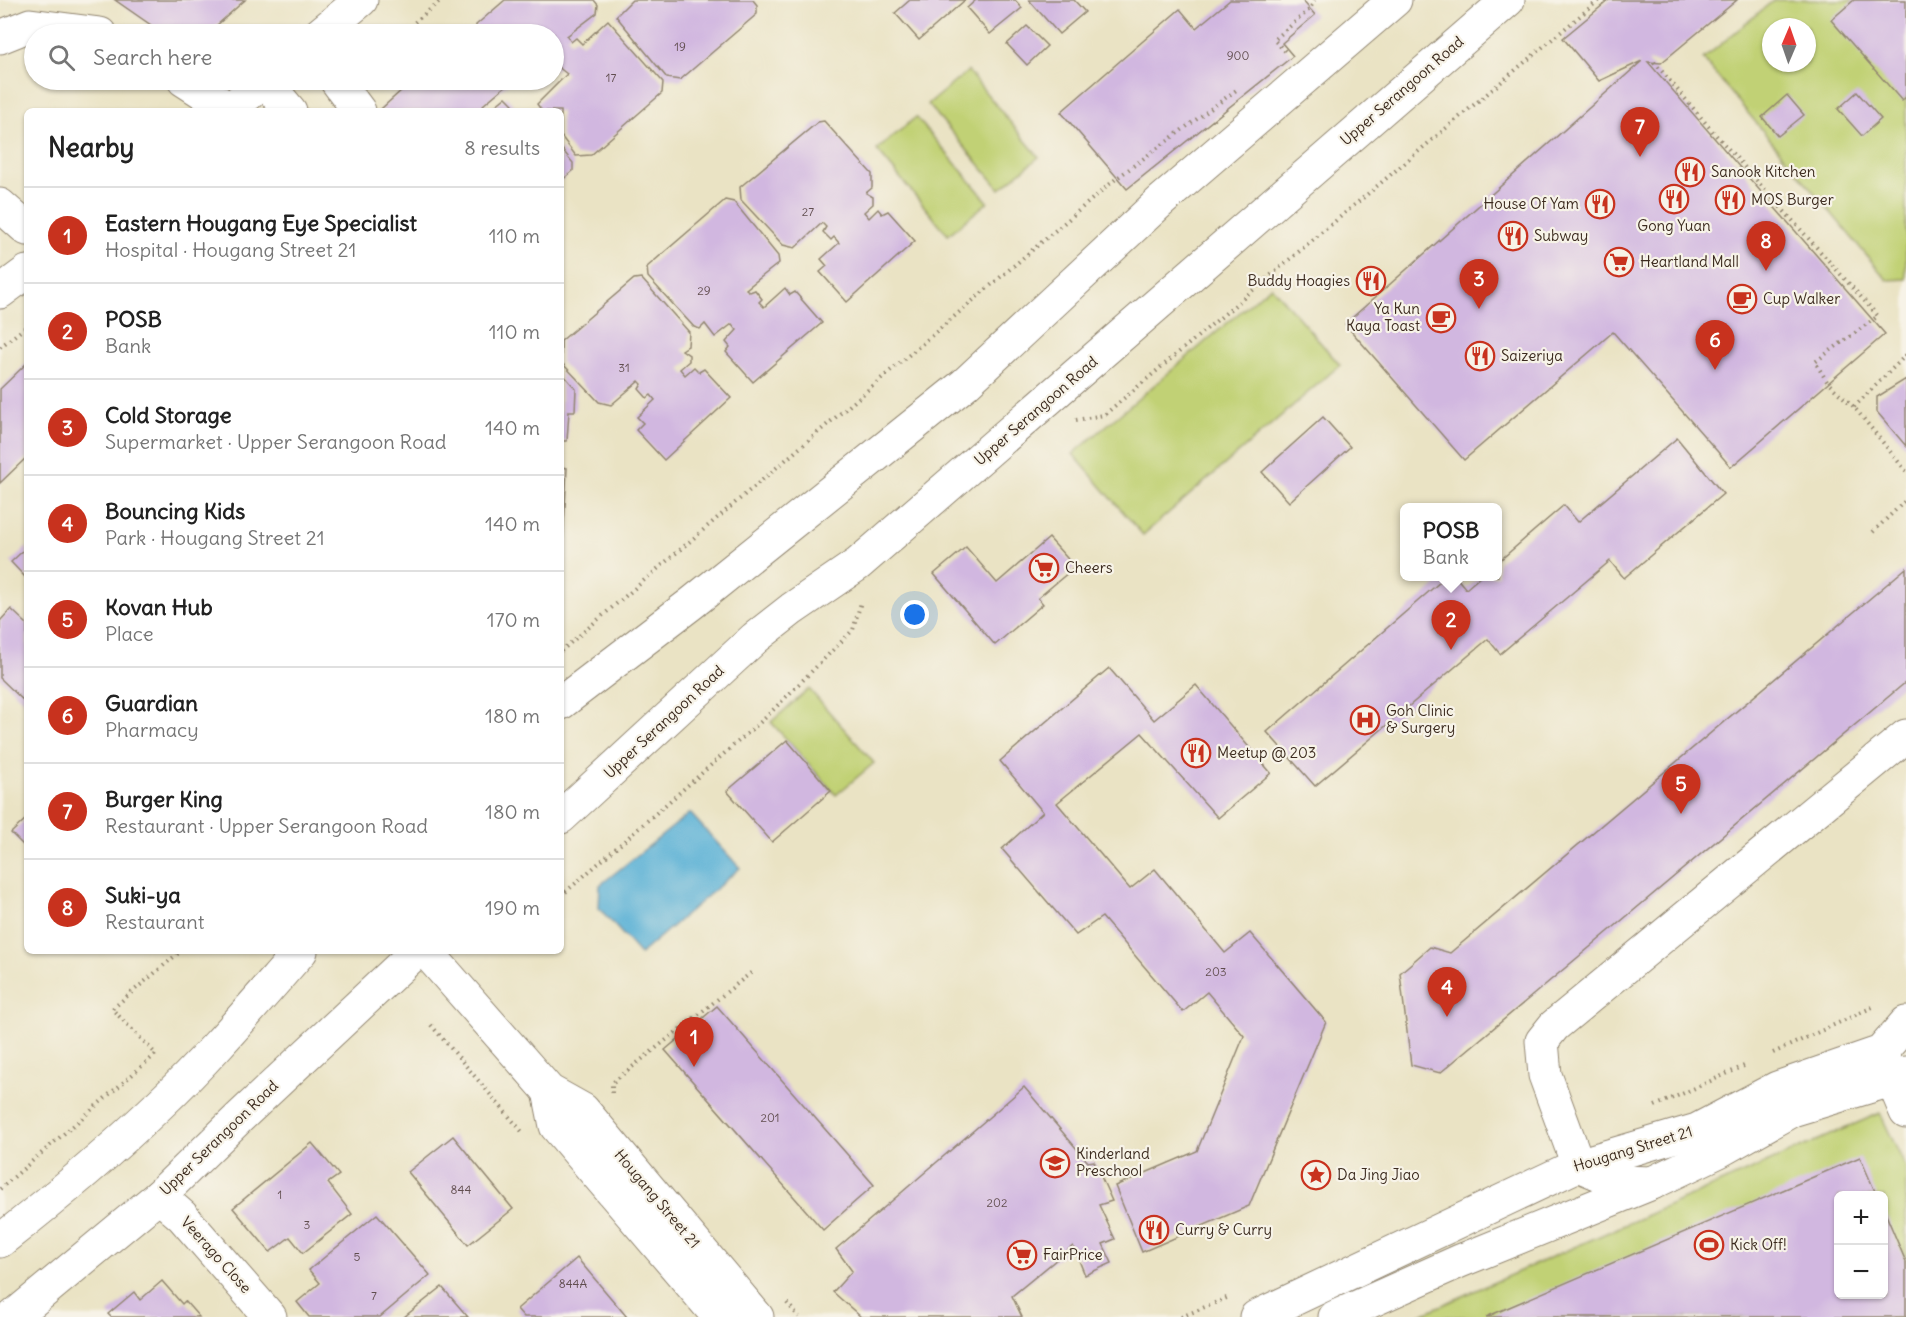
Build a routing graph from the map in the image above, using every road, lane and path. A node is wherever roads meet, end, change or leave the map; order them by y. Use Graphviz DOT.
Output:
graph roads {
  1 [pos="361,0"];
  2 [pos="441,0"];
  3 [pos="1314,0"];
  4 [pos="1395,0"];
  5 [pos="1508,0"];
  6 [pos="1599,0"];
  7 [pos="332,24"];
  8 [pos="413,24"];
  9 [pos="24,27"];
  10 [pos="0,37"];
  11 [pos="1287,53"];
  12 [pos="1654,62"];
  13 [pos="1239,87"];
  14 [pos="199,90"];
  15 [pos="253,90"];
  16 [pos="273,90"];
  17 [pos="343,90"];
  18 [pos="225,108"];
  19 [pos="230,108"];
  20 [pos="288,108"];
  21 [pos="357,108"];
  22 [pos="0,204"];
  23 [pos="24,227"];
  24 [pos="24,274"];
  25 [pos="0,292"];
  26 [pos="24,328"];
  27 [pos="0,347"];
  28 [pos="1906,355"];
  29 [pos="1854,407"];
  30 [pos="1069,421"];
  31 [pos="1906,471"];
  32 [pos="1906,500"];
  33 [pos="1873,532"];
  34 [pos="861,599"];
  35 [pos="564,648"];
  36 [pos="564,701"];
  37 [pos="1906,736"];
  38 [pos="564,814"];
  39 [pos="564,893"];
  40 [pos="177,954"];
  41 [pos="298,954"];
  42 [pos="414,954"];
  43 [pos="429,954"];
  44 [pos="752,972"];
  45 [pos="1906,1023"];
  46 [pos="632,1068"];
  47 [pos="1893,1068"];
  48 [pos="549,1091"];
  49 [pos="1906,1112"];
  50 [pos="1578,1165"];
  51 [pos="1652,1183"];
  52 [pos="0,1189"];
  53 [pos="159,1196"];
  54 [pos="0,1240"];
  55 [pos="13,1317"];
  56 [pos="270,1317"];
  57 [pos="719,1317"];
  58 [pos="757,1317"];
  59 [pos="1256,1317"];
  60 [pos="1335,1317"];
  1 -- 7 [label="main road"];
  2 -- 8 [label="path"];
  3 -- 11 [label="path"];
  4 -- 36 [label="main road"];
  5 -- 38 [label="main road, Upper Serangoon Road"];
  6 -- 30 [label="path"];
  9 -- 10 [label="main road"];
  12 -- 29 [label="path"];
  13 -- 35 [label="path"];
  14 -- 18 [label="main road"];
  15 -- 19 [label="main road"];
  16 -- 20 [label="main road"];
  17 -- 21 [label="main road"];
  22 -- 23 [label="main road"];
  24 -- 25 [label="main road"];
  26 -- 27 [label="path"];
  28 -- 29 [label="path"];
  29 -- 31 [label="path"];
  32 -- 33 [label="path"];
  34 -- 39 [label="path"];
  37 -- 50 [label="main road"];
  40 -- 52 [label="path"];
  41 -- 54 [label="main road"];
  42 -- 53 [label="main road, Upper Serangoon Road"];
  43 -- 48 [label="main road, Hougang Street 21"];
  44 -- 46 [label="path"];
  45 -- 47 [label="main road"];
  47 -- 49 [label="main road"];
  47 -- 50 [label="main road, Hougang Street 21"];
  47 -- 51 [label="main road, Hougang Street 21"];
  48 -- 57 [label="main road, Hougang Street 21"];
  48 -- 58 [label="main road, Hougang Street 21"];
  50 -- 51 [label="main road"];
  50 -- 59 [label="main road, Hougang Street 21"];
  51 -- 60 [label="main road, Hougang Street 21"];
  53 -- 55 [label="main road, Upper Serangoon Road"];
  53 -- 56 [label="main road, Veerago Close"];
}
